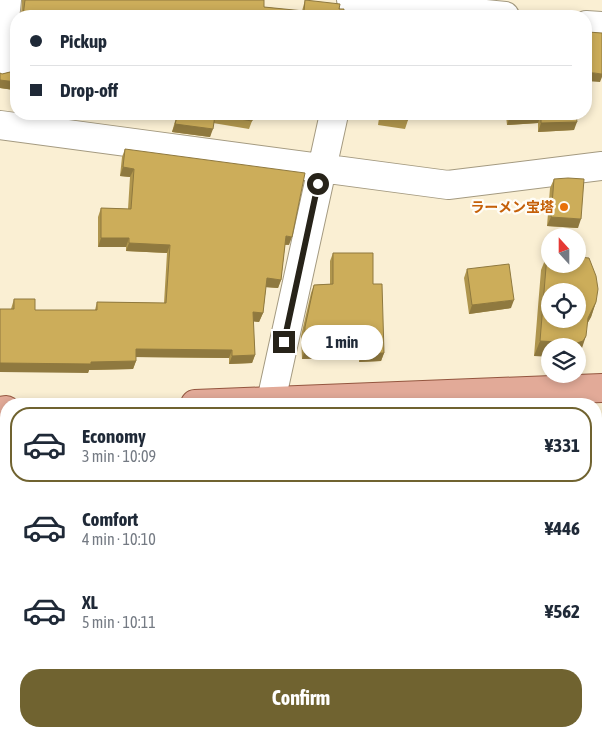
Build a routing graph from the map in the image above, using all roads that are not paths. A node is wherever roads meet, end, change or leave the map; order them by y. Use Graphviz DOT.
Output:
graph roads {
  1 [pos="7,0"];
  2 [pos="356,4"];
  3 [pos="430,10"];
  4 [pos="0,66"];
  5 [pos="333,120"];
  6 [pos="0,126"];
  7 [pos="602,166"];
  8 [pos="322,167"];
  9 [pos="602,388"];
  10 [pos="272,398"];
  11 [pos="347,398"];
  1 -- 4 [label="street"];
  2 -- 3 [label="street"];
  5 -- 8 [label="street"];
  6 -- 8 [label="street"];
  7 -- 8 [label="street"];
  8 -- 10 [label="street"];
  9 -- 11 [label="main road"];
}
